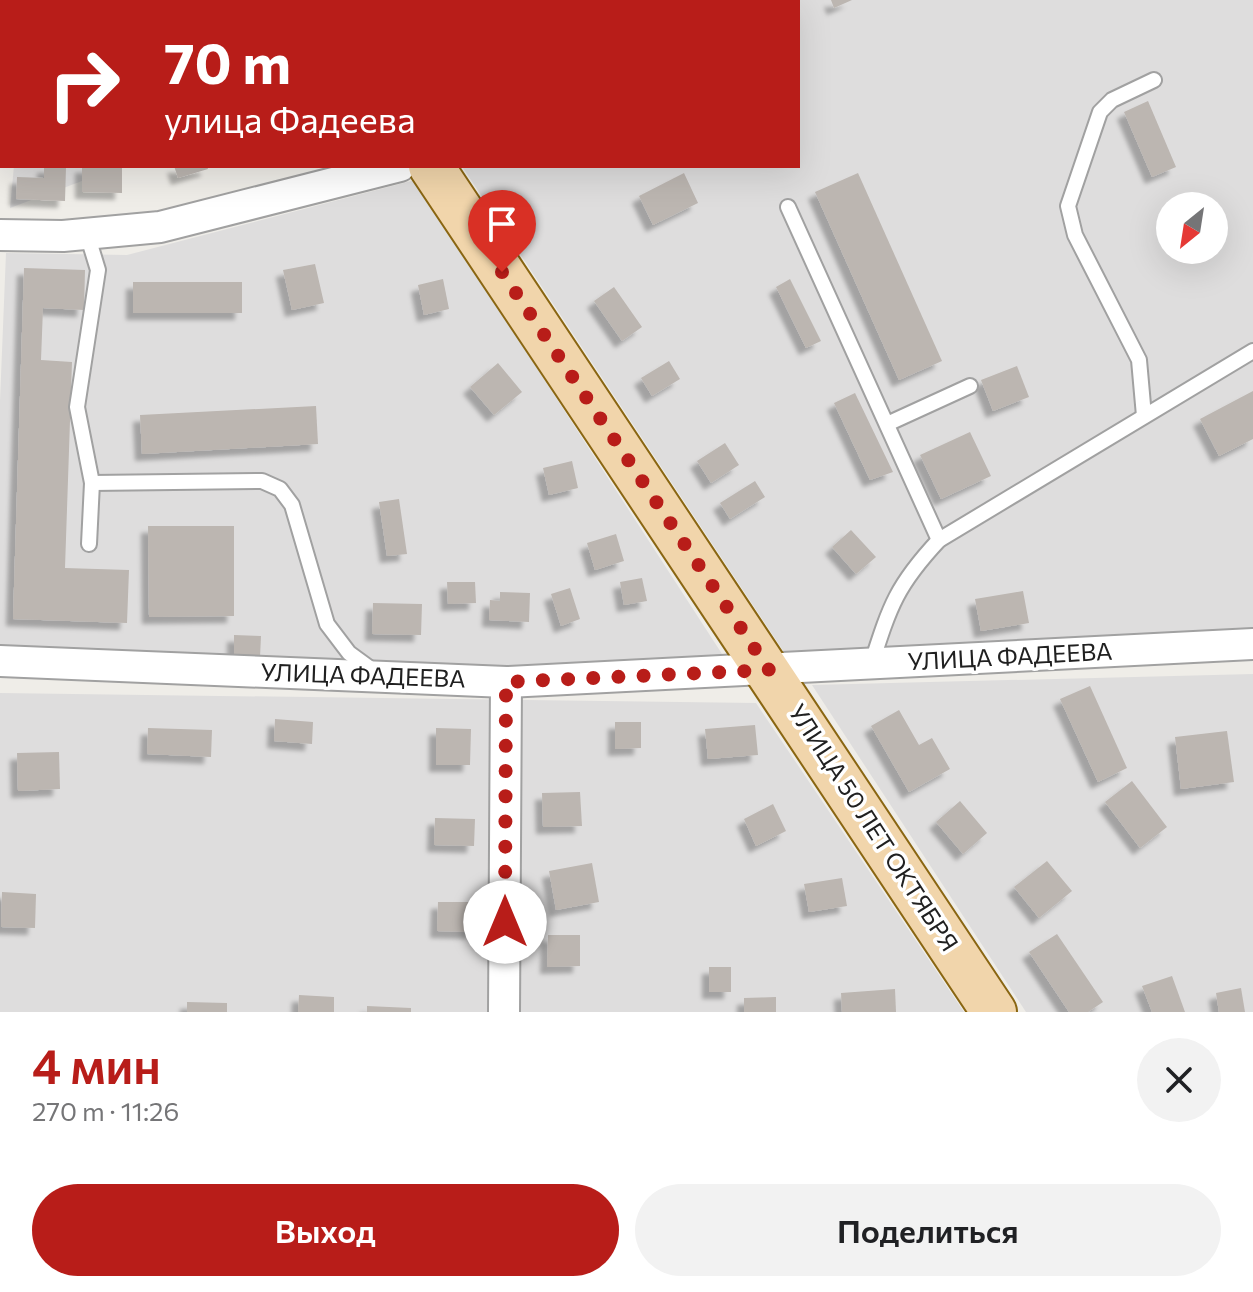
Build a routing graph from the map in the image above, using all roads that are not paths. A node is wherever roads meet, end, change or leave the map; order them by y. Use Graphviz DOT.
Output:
graph roads {
  1 [pos="1154,80"];
  2 [pos="393,168"];
  3 [pos="432,168"];
  4 [pos="788,207"];
  5 [pos="87,234"];
  6 [pos="0,235"];
  7 [pos="1253,351"];
  8 [pos="970,386"];
  9 [pos="1144,416"];
  10 [pos="887,424"];
  11 [pos="92,483"];
  12 [pos="939,540"];
  13 [pos="89,544"];
  14 [pos="1253,644"];
  15 [pos="0,661"];
  16 [pos="871,665"];
  17 [pos="769,670"];
  18 [pos="382,677"];
  19 [pos="506,682"];
  20 [pos="504,1012"];
  21 [pos="994,1012"];
  1 -- 9 [label="lane"];
  2 -- 5 [label="street"];
  3 -- 17 [label="main road, УЛИЦА 50 ЛЕТ ОКТЯБРЯ"];
  4 -- 10 [label="lane"];
  5 -- 6 [label="street"];
  5 -- 11 [label="lane"];
  7 -- 9 [label="lane"];
  8 -- 10 [label="lane"];
  9 -- 12 [label="lane"];
  10 -- 12 [label="lane"];
  11 -- 13 [label="lane"];
  11 -- 18 [label="lane"];
  12 -- 16 [label="lane"];
  14 -- 16 [label="street, УЛИЦА ФАДЕЕВА"];
  15 -- 18 [label="street, УЛИЦА ФАДЕЕВА"];
  16 -- 17 [label="street, УЛИЦА ФАДЕЕВА"];
  17 -- 19 [label="street, УЛИЦА ФАДЕЕВА"];
  17 -- 21 [label="main road, УЛИЦА 50 ЛЕТ ОКТЯБРЯ"];
  18 -- 19 [label="street, УЛИЦА ФАДЕЕВА"];
  19 -- 20 [label="street"];
}
